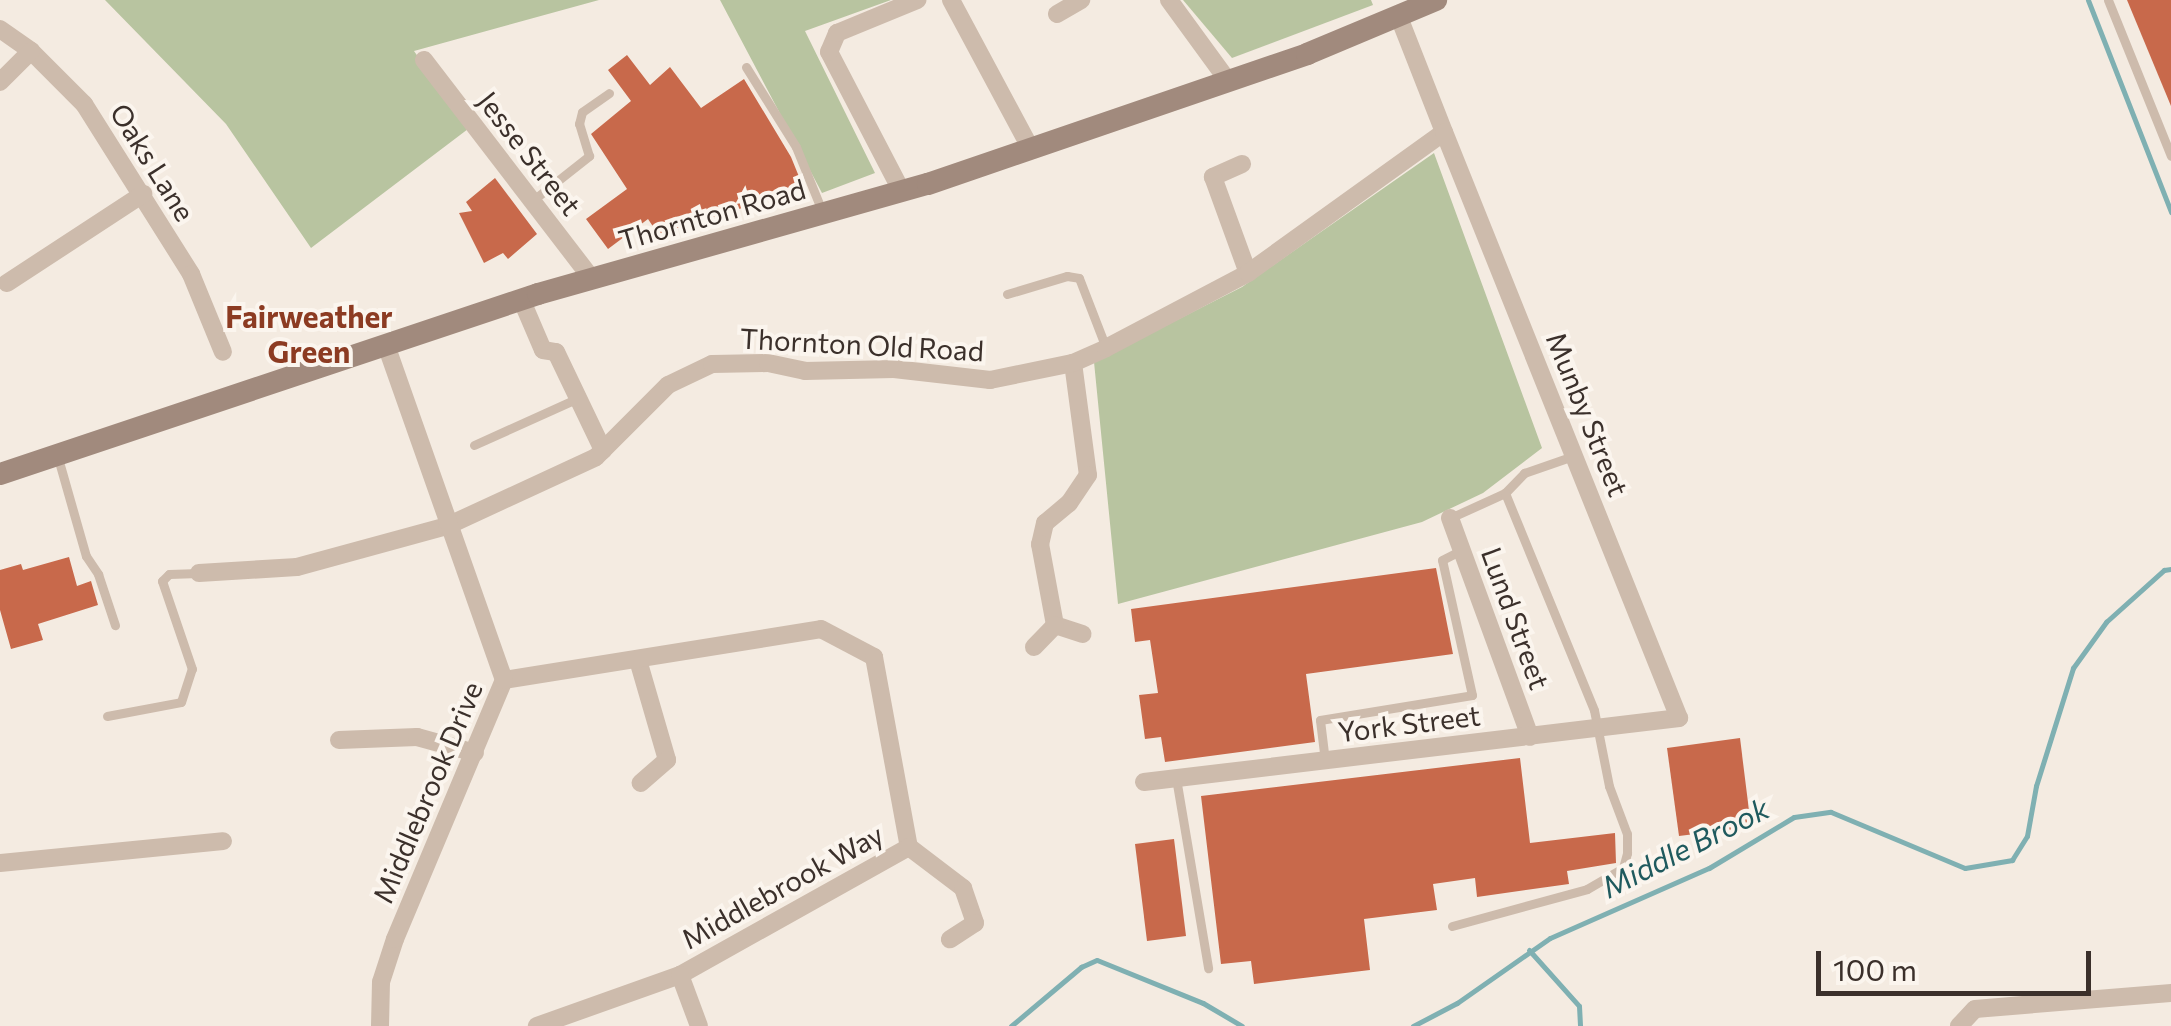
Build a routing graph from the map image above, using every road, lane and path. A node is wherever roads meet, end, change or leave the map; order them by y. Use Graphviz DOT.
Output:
graph roads {
  1 [pos="917,0"];
  2 [pos="951,0"];
  3 [pos="1081,0"];
  4 [pos="1169,0"];
  5 [pos="1436,0"];
  6 [pos="2108,0"];
  7 [pos="1058,14"];
  8 [pos="1400,17"];
  9 [pos="0,28"];
  10 [pos="31,51"];
  11 [pos="424,60"];
  12 [pos="746,67"];
  13 [pos="1228,81"];
  14 [pos="0,82"];
  15 [pos="610,92"];
  16 [pos="1444,132"];
  17 [pos="1031,149"];
  18 [pos="2171,156"];
  19 [pos="1242,164"];
  20 [pos="902,192"];
  21 [pos="143,194"];
  22 [pos="532,201"];
  23 [pos="824,214"];
  24 [pos="1248,273"];
  25 [pos="592,279"];
  26 [pos="7,283"];
  27 [pos="1007,294"];
  28 [pos="522,302"];
  29 [pos="386,344"];
  30 [pos="1106,348"];
  31 [pos="223,352"];
  32 [pos="1073,362"];
  33 [pos="578,398"];
  34 [pos="474,445"];
  35 [pos="603,450"];
  36 [pos="1575,454"];
  37 [pos="57,455"];
  38 [pos="0,474"];
  39 [pos="1505,494"];
  40 [pos="1450,518"];
  41 [pos="446,526"];
  42 [pos="1462,550"];
  43 [pos="199,572"];
  44 [pos="115,625"];
  45 [pos="1055,625"];
  46 [pos="1083,634"];
  47 [pos="1034,648"];
  48 [pos="638,660"];
  49 [pos="504,680"];
  50 [pos="107,716"];
  51 [pos="1679,718"];
  52 [pos="1598,728"];
  53 [pos="1530,737"];
  54 [pos="338,740"];
  55 [pos="475,753"];
  56 [pos="1325,761"];
  57 [pos="1176,778"];
  58 [pos="641,782"];
  59 [pos="1144,782"];
  60 [pos="223,841"];
  61 [pos="908,848"];
  62 [pos="0,863"];
  63 [pos="1452,926"];
  64 [pos="950,938"];
  65 [pos="1208,968"];
  66 [pos="680,975"];
  67 [pos="2171,993"];
  68 [pos="380,1026"];
  69 [pos="537,1026"];
  70 [pos="699,1026"];
  71 [pos="1960,1026"];
  1 -- 20 [label="street"];
  2 -- 17 [label="street"];
  3 -- 7 [label="street"];
  4 -- 13 [label="street"];
  5 -- 8 [label="main road, Thornton Road"];
  6 -- 18 [label="lane"];
  8 -- 13 [label="main road, Thornton Road"];
  8 -- 16 [label="street"];
  9 -- 10 [label="street, Oaks Lane"];
  10 -- 14 [label="street"];
  10 -- 21 [label="street, Oaks Lane"];
  11 -- 22 [label="street, Jesse Street"];
  12 -- 23 [label="lane"];
  13 -- 17 [label="main road, Thornton Road"];
  15 -- 22 [label="lane"];
  16 -- 24 [label="street, Thornton Old Road"];
  16 -- 36 [label="street, Munby Street"];
  17 -- 20 [label="main road, Thornton Road"];
  19 -- 24 [label="street"];
  20 -- 23 [label="main road, Thornton Road"];
  21 -- 26 [label="street"];
  21 -- 31 [label="street, Oaks Lane"];
  22 -- 25 [label="street, Jesse Street"];
  23 -- 25 [label="main road, Thornton Road"];
  24 -- 30 [label="street, Thornton Old Road"];
  25 -- 28 [label="main road, Thornton Road"];
  27 -- 30 [label="lane"];
  28 -- 29 [label="main road, Thornton Road"];
  28 -- 33 [label="street"];
  29 -- 37 [label="main road, Thornton Road"];
  29 -- 41 [label="street, Middlebrook Drive"];
  30 -- 32 [label="street, Thornton Old Road"];
  32 -- 35 [label="street, Thornton Old Road"];
  32 -- 45 [label="street"];
  33 -- 34 [label="lane"];
  33 -- 35 [label="street"];
  35 -- 41 [label="street, Thornton Old Road"];
  36 -- 39 [label="lane"];
  36 -- 51 [label="street, Munby Street"];
  37 -- 38 [label="main road, Thornton Road"];
  37 -- 44 [label="lane"];
  39 -- 40 [label="lane"];
  39 -- 52 [label="lane"];
  40 -- 42 [label="street, Lund Street"];
  41 -- 43 [label="street, Thornton Old Road"];
  41 -- 49 [label="street, Middlebrook Drive"];
  42 -- 53 [label="street, Lund Street"];
  42 -- 56 [label="lane"];
  43 -- 50 [label="lane"];
  45 -- 46 [label="street"];
  45 -- 47 [label="street"];
  48 -- 49 [label="street, Middlebrook Way"];
  48 -- 58 [label="street"];
  48 -- 61 [label="street, Middlebrook Way"];
  49 -- 55 [label="street, Middlebrook Drive"];
  51 -- 52 [label="street, York Street"];
  52 -- 53 [label="street, York Street"];
  52 -- 63 [label="lane"];
  53 -- 56 [label="street, York Street"];
  54 -- 55 [label="street"];
  55 -- 68 [label="street, Middlebrook Drive"];
  56 -- 57 [label="street, York Street"];
  57 -- 59 [label="street, York Street"];
  57 -- 65 [label="lane"];
  60 -- 62 [label="street"];
  61 -- 64 [label="street"];
  61 -- 66 [label="street, Middlebrook Way"];
  66 -- 69 [label="street, Middlebrook Way"];
  66 -- 70 [label="street"];
  67 -- 71 [label="street"];
}
